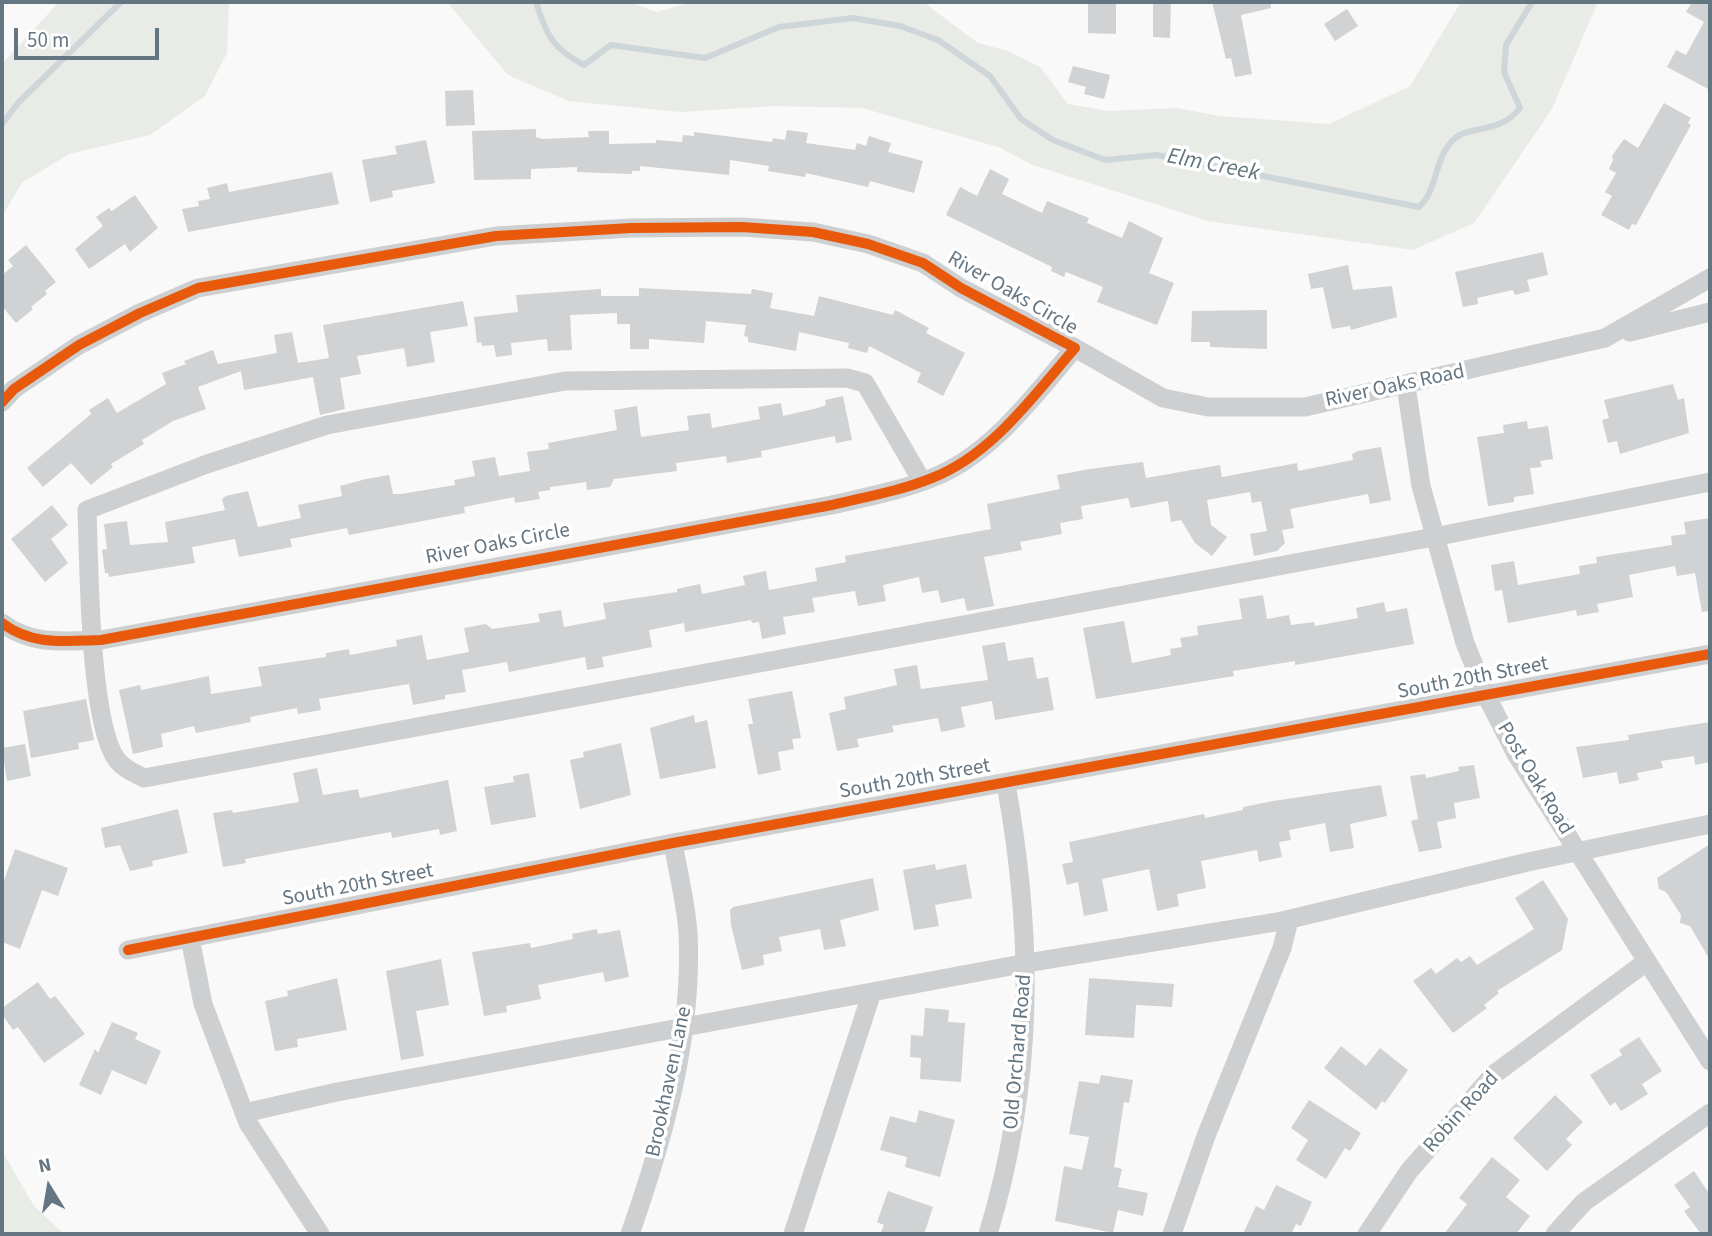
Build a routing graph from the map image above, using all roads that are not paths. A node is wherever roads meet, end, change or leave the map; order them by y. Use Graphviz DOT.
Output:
graph roads {
  1 [pos="1710,278"];
  2 [pos="1710,312"];
  3 [pos="1605,338"];
  4 [pos="1075,348"];
  5 [pos="1406,386"];
  6 [pos="2,402"];
  7 [pos="922,481"];
  8 [pos="1710,482"];
  9 [pos="1434,537"];
  10 [pos="2,623"];
  11 [pos="92,640"];
  12 [pos="1710,654"];
  13 [pos="1487,697"];
  14 [pos="1006,784"];
  15 [pos="1710,824"];
  16 [pos="673,843"];
  17 [pos="1578,852"];
  18 [pos="1289,920"];
  19 [pos="190,938"];
  20 [pos="128,950"];
  21 [pos="1646,962"];
  22 [pos="1027,963"];
  23 [pos="872,992"];
  24 [pos="684,1027"];
  25 [pos="1710,1061"];
  26 [pos="244,1113"];
  27 [pos="1710,1113"];
  28 [pos="320,1234"];
  29 [pos="630,1234"];
  30 [pos="793,1234"];
  31 [pos="988,1234"];
  32 [pos="1172,1234"];
  33 [pos="1367,1234"];
  34 [pos="1555,1234"];
  1 -- 3 [label="street, River Oaks Road"];
  2 -- 3 [label="street"];
  3 -- 5 [label="street, River Oaks Road"];
  4 -- 5 [label="street, River Oaks Road"];
  4 -- 6 [label="street, River Oaks Circle"];
  4 -- 7 [label="street, River Oaks Circle"];
  5 -- 9 [label="street, Post Oak Road"];
  7 -- 11 [label="street, River Oaks Circle"];
  7 -- 11 [label="street"];
  8 -- 9 [label="street"];
  9 -- 11 [label="street"];
  9 -- 13 [label="street, Post Oak Road"];
  10 -- 11 [label="street, River Oaks Circle"];
  12 -- 13 [label="street, South 20th Street"];
  13 -- 14 [label="street, South 20th Street"];
  13 -- 17 [label="street, Post Oak Road"];
  14 -- 16 [label="street, South 20th Street"];
  14 -- 22 [label="street, Old Orchard Road"];
  15 -- 17 [label="street"];
  16 -- 19 [label="street, South 20th Street"];
  16 -- 24 [label="street, Brookhaven Lane"];
  17 -- 18 [label="street"];
  17 -- 21 [label="street, Post Oak Road"];
  18 -- 22 [label="street"];
  18 -- 32 [label="street"];
  19 -- 20 [label="street, South 20th Street"];
  19 -- 26 [label="street"];
  21 -- 25 [label="street, Post Oak Road"];
  21 -- 33 [label="street, Robin Road"];
  22 -- 23 [label="street"];
  22 -- 31 [label="street, Old Orchard Road"];
  23 -- 24 [label="street"];
  23 -- 30 [label="street"];
  24 -- 26 [label="street"];
  24 -- 29 [label="street, Brookhaven Lane"];
  26 -- 28 [label="street"];
  27 -- 34 [label="street"];
}
